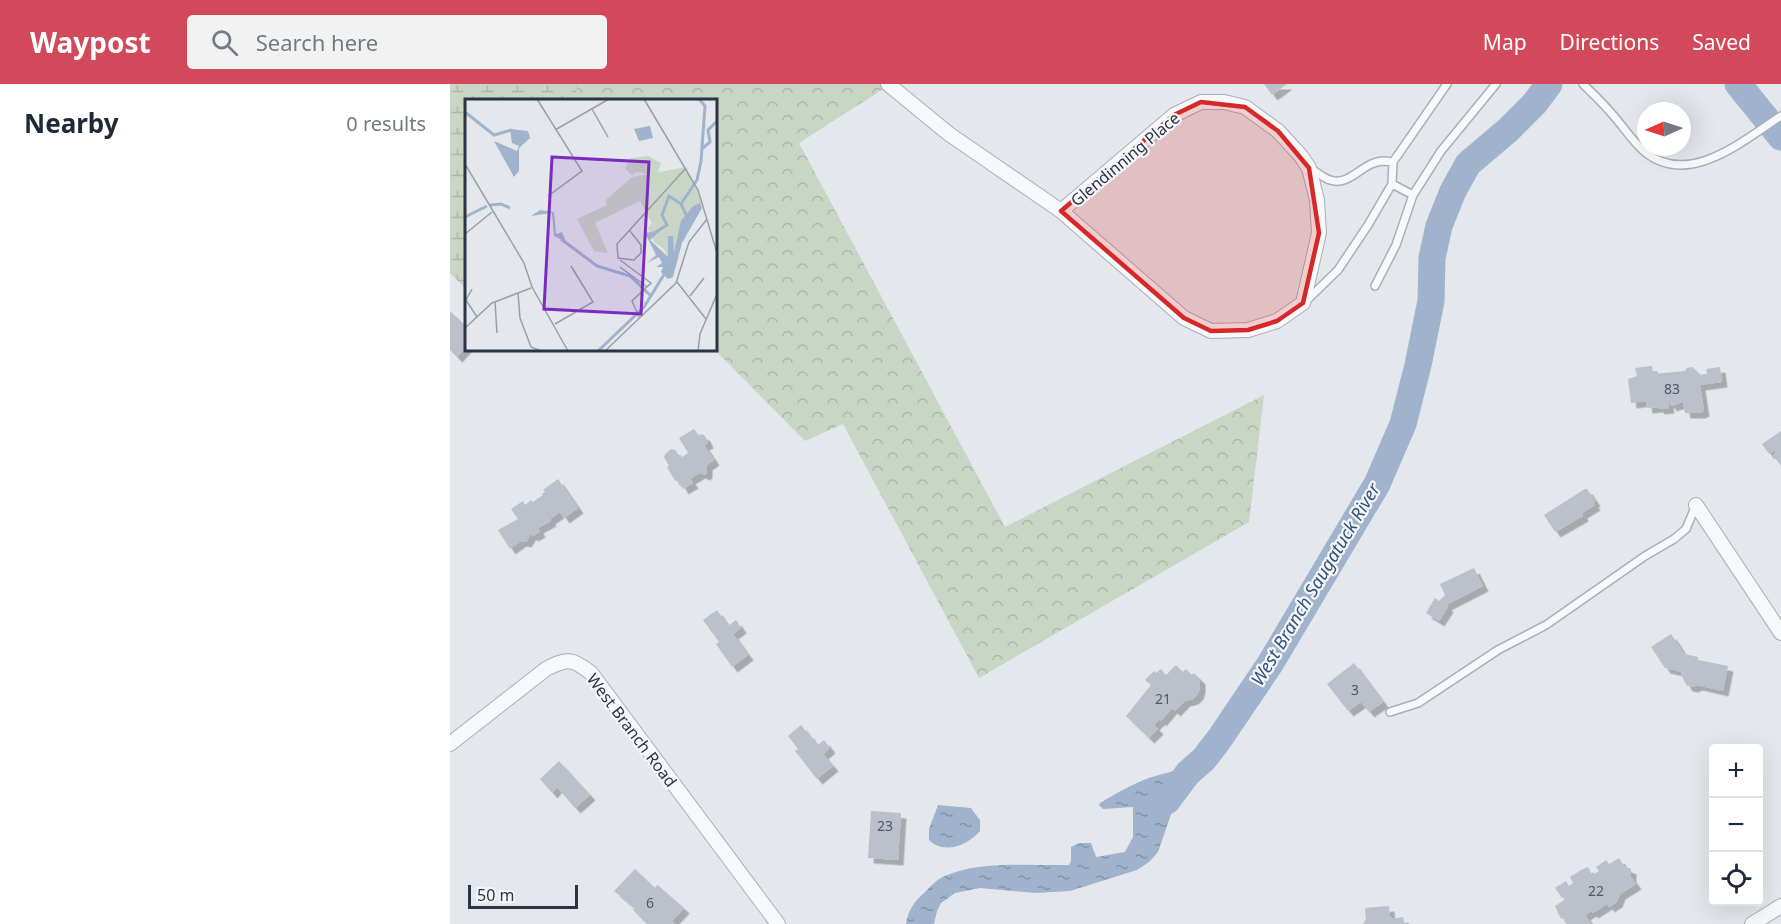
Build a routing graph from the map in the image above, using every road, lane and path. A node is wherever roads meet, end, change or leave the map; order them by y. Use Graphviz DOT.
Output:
graph roads {
  1 [pos="888,84"];
  2 [pos="1447,84"];
  3 [pos="1496,84"];
  4 [pos="1583,84"];
  5 [pos="1781,116"];
  6 [pos="1393,162"];
  7 [pos="1309,168"];
  8 [pos="1392,184"];
  9 [pos="1413,195"];
  10 [pos="1061,212"];
  11 [pos="1375,286"];
  12 [pos="1303,303"];
  13 [pos="1696,505"];
  14 [pos="1781,633"];
  15 [pos="1390,712"];
  16 [pos="450,744"];
  17 [pos="1781,906"];
  18 [pos="778,924"];
  19 [pos="1752,924"];
  1 -- 10 [label="street, Glendinning Place"];
  2 -- 6 [label="lane"];
  3 -- 9 [label="lane"];
  4 -- 5 [label="lane"];
  6 -- 7 [label="lane"];
  6 -- 8 [label="lane"];
  7 -- 10 [label="street, Glendinning Place"];
  7 -- 12 [label="street, Glendinning Place"];
  8 -- 9 [label="lane"];
  8 -- 12 [label="lane"];
  9 -- 11 [label="lane"];
  10 -- 12 [label="street, Glendinning Place"];
  13 -- 14 [label="street"];
  13 -- 15 [label="lane"];
  16 -- 18 [label="street, West Branch Road"];
  17 -- 19 [label="street"];
}
